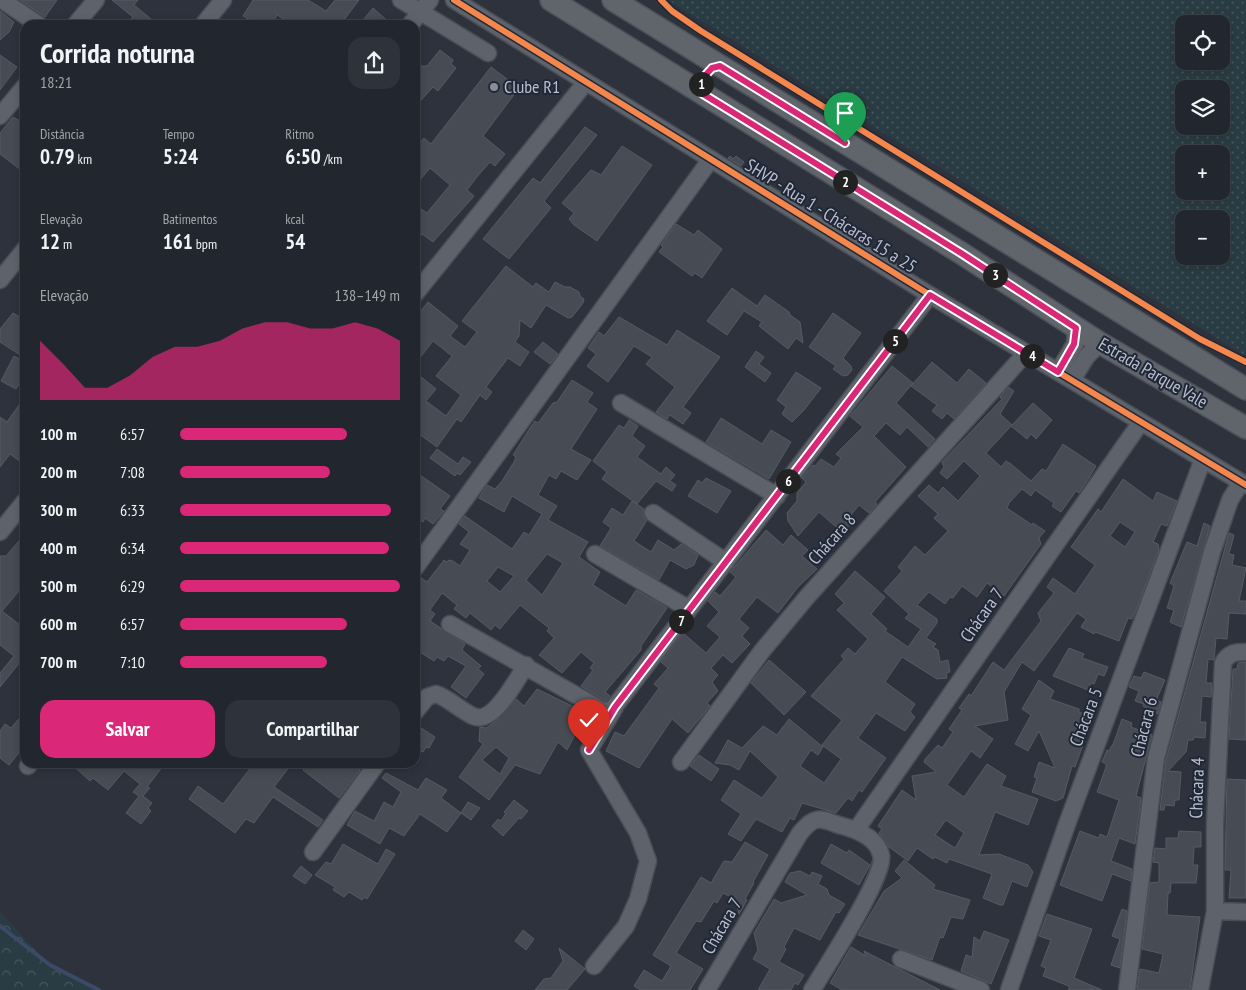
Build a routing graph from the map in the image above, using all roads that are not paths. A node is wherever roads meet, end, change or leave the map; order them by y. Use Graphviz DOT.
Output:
graph roads {
  1 [pos="2,0"];
  2 [pos="96,0"];
  3 [pos="223,0"];
  4 [pos="401,0"];
  5 [pos="454,0"];
  6 [pos="551,0"];
  7 [pos="613,0"];
  8 [pos="425,6"];
  9 [pos="476,14"];
  10 [pos="31,20"];
  11 [pos="79,20"];
  12 [pos="207,20"];
  13 [pos="414,20"];
  14 [pos="461,37"];
  15 [pos="488,53"];
  16 [pos="720,66"];
  17 [pos="586,82"];
  18 [pos="20,91"];
  19 [pos="703,94"];
  20 [pos="1,112"];
  21 [pos="711,159"];
  22 [pos="20,255"];
  23 [pos="0,280"];
  24 [pos="420,288"];
  25 [pos="930,295"];
  26 [pos="1076,328"];
  27 [pos="1100,343"];
  28 [pos="1026,352"];
  29 [pos="1065,376"];
  30 [pos="1246,389"];
  31 [pos="622,403"];
  32 [pos="1141,422"];
  33 [pos="1246,428"];
  34 [pos="1203,460"];
  35 [pos="1243,484"];
  36 [pos="777,496"];
  37 [pos="20,507"];
  38 [pos="653,513"];
  39 [pos="0,532"];
  40 [pos="595,554"];
  41 [pos="420,561"];
  42 [pos="726,562"];
  43 [pos="690,609"];
  44 [pos="450,624"];
  45 [pos="1246,652"];
  46 [pos="526,665"];
  47 [pos="420,706"];
  48 [pos="612,709"];
  49 [pos="681,762"];
  50 [pos="374,768"];
  51 [pos="856,830"];
  52 [pos="313,852"];
  53 [pos="1215,911"];
  54 [pos="1246,912"];
  55 [pos="901,959"];
  56 [pos="594,966"];
  57 [pos="708,990"];
  58 [pos="812,990"];
  59 [pos="981,990"];
  60 [pos="1009,990"];
  61 [pos="1126,990"];
  62 [pos="1200,990"];
  1 -- 10 [label="street"];
  2 -- 11 [label="street"];
  3 -- 12 [label="street"];
  4 -- 8 [label="street"];
  5 -- 9 [label="street, SHVP - Rua 1 - Chácaras 15 a 25"];
  6 -- 19 [label="main road, Estrada Parque Vale"];
  7 -- 16 [label="main road, Estrada Parque Vale"];
  8 -- 13 [label="street"];
  8 -- 14 [label="street"];
  9 -- 14 [label="street"];
  9 -- 17 [label="street, SHVP - Rua 1 - Chácaras 15 a 25"];
  14 -- 15 [label="street"];
  16 -- 19 [label="main road"];
  16 -- 30 [label="main road, Estrada Parque Vale"];
  17 -- 21 [label="street, SHVP - Rua 1 - Chácaras 15 a 25"];
  17 -- 24 [label="street"];
  18 -- 20 [label="street"];
  19 -- 26 [label="main road, Estrada Parque Vale"];
  21 -- 25 [label="street, SHVP - Rua 1 - Chácaras 15 a 25"];
  21 -- 41 [label="street"];
  22 -- 23 [label="street"];
  25 -- 28 [label="street, SHVP - Rua 1 - Chácaras 15 a 25"];
  25 -- 36 [label="street"];
  26 -- 27 [label="main road, Estrada Parque Vale"];
  26 -- 29 [label="street"];
  27 -- 29 [label="street"];
  27 -- 33 [label="main road, Estrada Parque Vale"];
  28 -- 29 [label="street, SHVP - Rua 1 - Chácaras 15 a 25"];
  28 -- 49 [label="street, Chácara 8"];
  29 -- 32 [label="street, SHVP - Rua 1 - Chácaras 15 a 25"];
  31 -- 36 [label="street"];
  32 -- 34 [label="street, SHVP - Rua 1 - Chácaras 15 a 25"];
  32 -- 51 [label="street, Chácara 7"];
  34 -- 35 [label="street, SHVP - Rua 1 - Chácaras 15 a 25"];
  34 -- 60 [label="street, Chácara 5"];
  35 -- 61 [label="street, Chácara 6"];
  36 -- 42 [label="street"];
  37 -- 39 [label="street"];
  38 -- 42 [label="street"];
  40 -- 43 [label="street"];
  42 -- 43 [label="street"];
  43 -- 48 [label="street"];
  44 -- 46 [label="street"];
  45 -- 53 [label="street, Chácara 4"];
  46 -- 47 [label="street"];
  46 -- 48 [label="street"];
  48 -- 56 [label="street"];
  50 -- 52 [label="street"];
  51 -- 57 [label="street, Chácara 7"];
  51 -- 58 [label="street, Chácara 7"];
  53 -- 54 [label="street"];
  53 -- 62 [label="street, Chácara 4"];
  55 -- 59 [label="street"];
}
